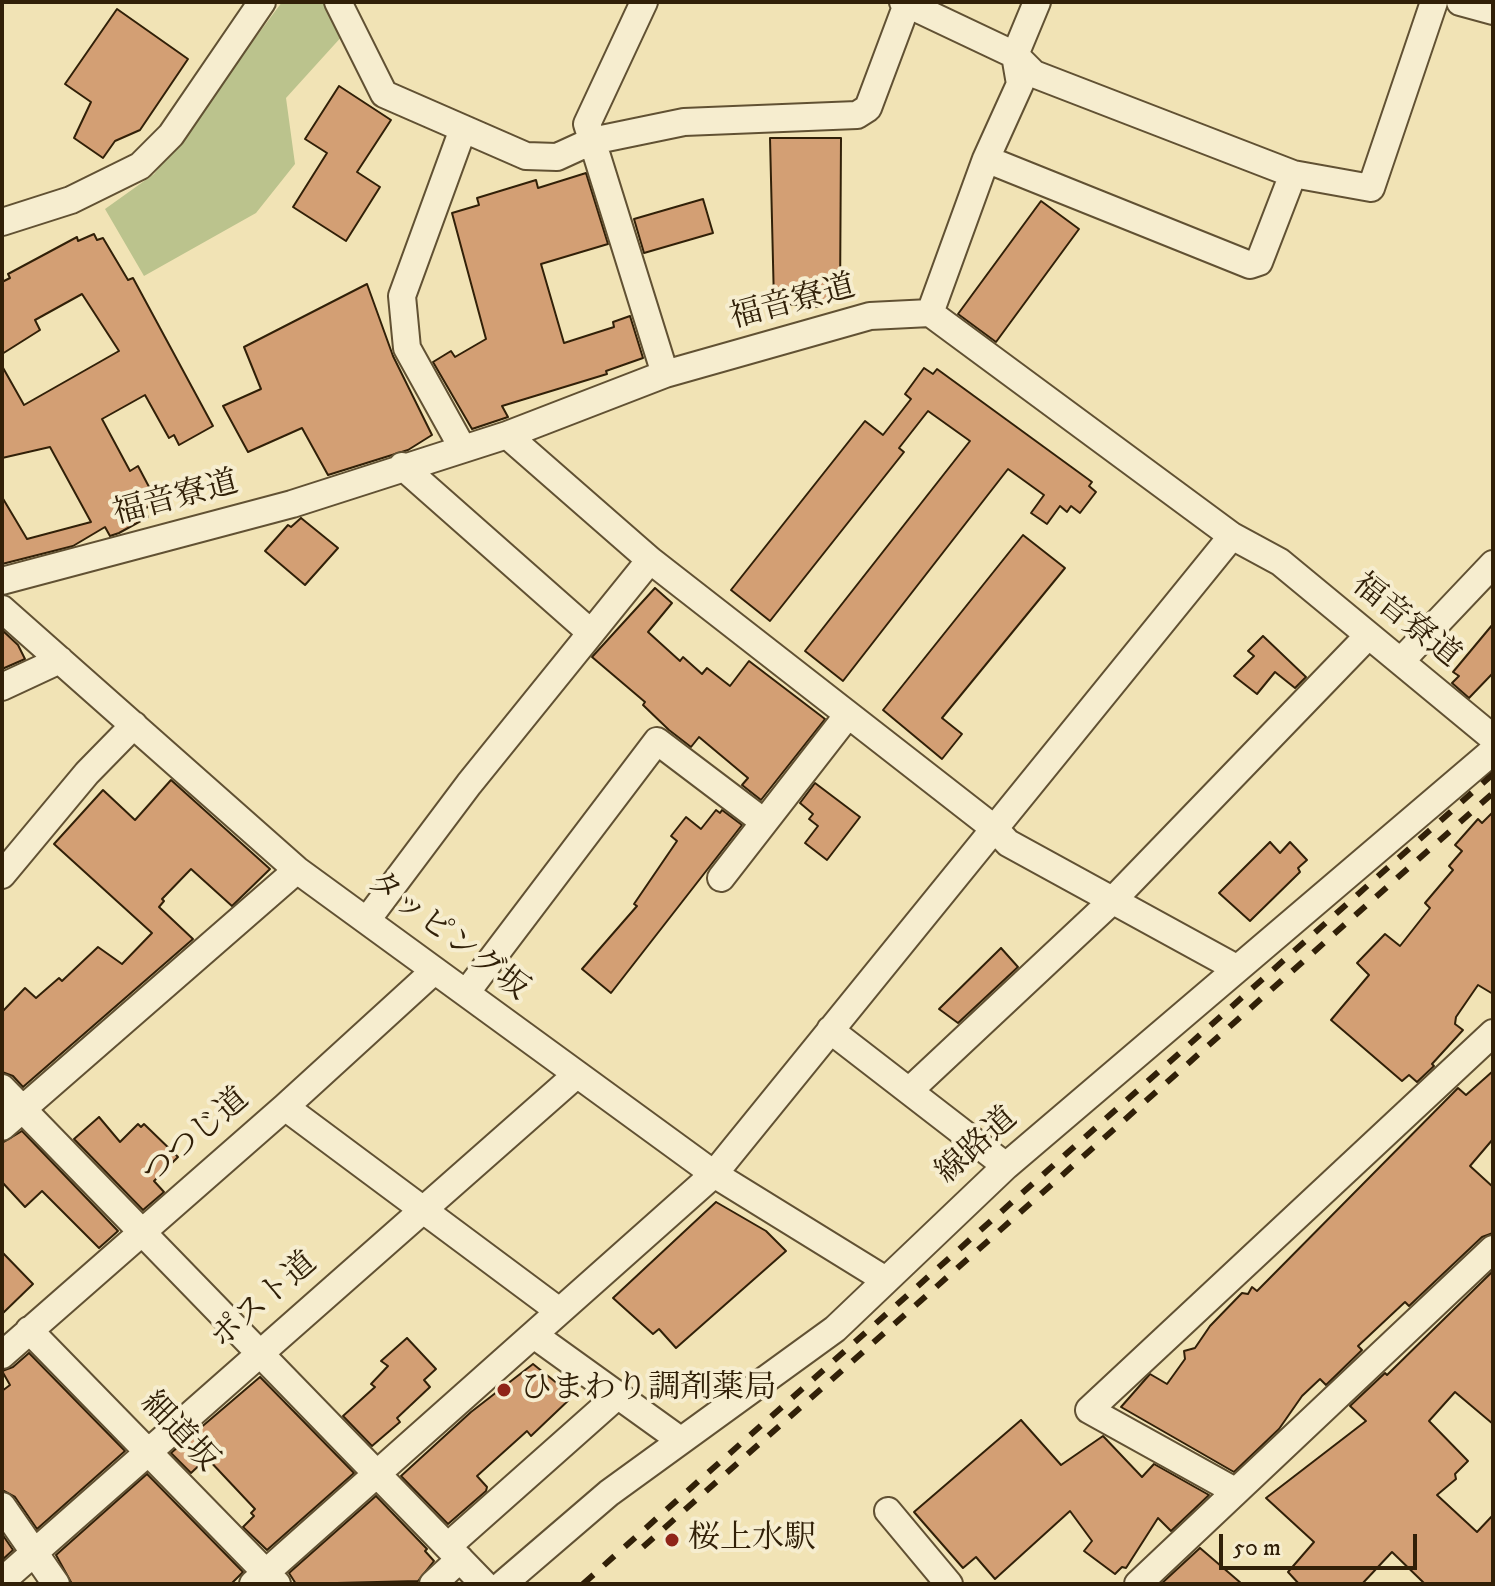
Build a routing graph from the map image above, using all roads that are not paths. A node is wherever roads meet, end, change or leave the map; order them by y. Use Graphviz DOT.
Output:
graph roads {
  1 [pos="262,2"];
  2 [pos="338,2"];
  3 [pos="644,2"];
  4 [pos="1037,2"];
  5 [pos="1434,2"];
  6 [pos="1460,2"];
  7 [pos="905,3"];
  8 [pos="1493,11"];
  9 [pos="1015,55"];
  10 [pos="463,129"];
  11 [pos="592,141"];
  12 [pos="986,159"];
  13 [pos="1293,174"];
  14 [pos="2,222"];
  15 [pos="930,313"];
  16 [pos="665,374"];
  17 [pos="507,435"];
  18 [pos="463,449"];
  19 [pos="402,466"];
  20 [pos="1232,536"];
  21 [pos="650,560"];
  22 [pos="1493,564"];
  23 [pos="2,581"];
  24 [pos="2,609"];
  25 [pos="590,632"];
  26 [pos="1367,637"];
  27 [pos="60,660"];
  28 [pos="1401,661"];
  29 [pos="2,687"];
  30 [pos="847,716"];
  31 [pos="134,725"];
  32 [pos="1493,738"];
  33 [pos="1493,751"];
  34 [pos="764,822"];
  35 [pos="995,829"];
  36 [pos="297,870"];
  37 [pos="2,875"];
  38 [pos="721,878"];
  39 [pos="1113,900"];
  40 [pos="367,920"];
  41 [pos="1236,968"];
  42 [pos="434,971"];
  43 [pos="466,993"];
  44 [pos="830,1030"];
  45 [pos="1493,1033"];
  46 [pos="575,1076"];
  47 [pos="2,1088"];
  48 [pos="910,1090"];
  49 [pos="285,1107"];
  50 [pos="23,1110"];
  51 [pos="2,1127"];
  52 [pos="1006,1166"];
  53 [pos="714,1174"];
  54 [pos="420,1210"];
  55 [pos="141,1231"];
  56 [pos="1493,1249"];
  57 [pos="884,1279"];
  58 [pos="559,1311"];
  59 [pos="29,1330"];
  60 [pos="534,1335"];
  61 [pos="259,1352"];
  62 [pos="2,1355"];
  63 [pos="617,1396"];
  64 [pos="680,1440"];
  65 [pos="148,1451"];
  66 [pos="374,1474"];
  67 [pos="1235,1491"];
  68 [pos="2,1506"];
  69 [pos="888,1511"];
  70 [pos="454,1553"];
  71 [pos="35,1554"];
  72 [pos="265,1580"];
  73 [pos="2,1581"];
  74 [pos="56,1584"];
  75 [pos="433,1584"];
  76 [pos="484,1584"];
  77 [pos="503,1584"];
  78 [pos="949,1584"];
  79 [pos="1138,1584"];
  1 -- 14 [label="street"];
  2 -- 10 [label="street"];
  3 -- 11 [label="street"];
  4 -- 9 [label="street"];
  5 -- 13 [label="street"];
  6 -- 8 [label="street"];
  7 -- 9 [label="street"];
  7 -- 11 [label="street"];
  9 -- 12 [label="street"];
  9 -- 13 [label="street"];
  10 -- 11 [label="street"];
  10 -- 18 [label="street"];
  11 -- 16 [label="street"];
  12 -- 13 [label="street"];
  12 -- 15 [label="street"];
  15 -- 16 [label="street, 福音寮道"];
  15 -- 20 [label="street, 福音寮道"];
  16 -- 17 [label="street, 福音寮道"];
  17 -- 18 [label="street, 福音寮道"];
  17 -- 21 [label="street"];
  18 -- 19 [label="street, 福音寮道"];
  19 -- 23 [label="street, 福音寮道"];
  19 -- 25 [label="street"];
  20 -- 26 [label="street, 福音寮道"];
  20 -- 35 [label="street"];
  21 -- 25 [label="street"];
  21 -- 30 [label="street"];
  22 -- 28 [label="street"];
  24 -- 27 [label="street, タッピング坂"];
  25 -- 40 [label="street"];
  26 -- 28 [label="street, 福音寮道"];
  26 -- 39 [label="street"];
  27 -- 29 [label="street"];
  27 -- 31 [label="street, タッピング坂"];
  28 -- 32 [label="street, 福音寮道"];
  30 -- 34 [label="street"];
  30 -- 35 [label="street"];
  31 -- 36 [label="street, タッピング坂"];
  31 -- 37 [label="street"];
  33 -- 41 [label="street, 線路道"];
  34 -- 38 [label="street"];
  34 -- 43 [label="street"];
  35 -- 39 [label="street"];
  35 -- 44 [label="street"];
  36 -- 40 [label="street, タッピング坂"];
  36 -- 50 [label="street"];
  39 -- 41 [label="street"];
  39 -- 48 [label="street"];
  40 -- 42 [label="street, タッピング坂"];
  41 -- 52 [label="street, 線路道"];
  42 -- 43 [label="street, タッピング坂"];
  42 -- 49 [label="street, つつじ道"];
  43 -- 46 [label="street, タッピング坂"];
  44 -- 48 [label="street"];
  44 -- 53 [label="street"];
  45 -- 67 [label="street"];
  46 -- 53 [label="street, タッピング坂"];
  46 -- 54 [label="street, ポスト道"];
  47 -- 50 [label="street"];
  48 -- 52 [label="street"];
  49 -- 54 [label="street"];
  49 -- 55 [label="street, つつじ道"];
  50 -- 51 [label="street"];
  50 -- 55 [label="street"];
  52 -- 57 [label="street, 線路道"];
  53 -- 57 [label="street, タッピング坂"];
  53 -- 58 [label="street"];
  54 -- 58 [label="street"];
  54 -- 61 [label="street, ポスト道"];
  55 -- 59 [label="street, つつじ道"];
  55 -- 61 [label="street"];
  56 -- 67 [label="street"];
  57 -- 64 [label="street, 線路道"];
  58 -- 60 [label="street"];
  59 -- 62 [label="street, つつじ道"];
  59 -- 65 [label="street, 細道坂"];
  60 -- 63 [label="street"];
  60 -- 66 [label="street"];
  61 -- 65 [label="street, ポスト道"];
  61 -- 66 [label="street"];
  63 -- 64 [label="street"];
  63 -- 70 [label="street"];
  64 -- 77 [label="street, 線路道"];
  65 -- 71 [label="street, ポスト道"];
  65 -- 72 [label="street, 細道坂"];
  66 -- 70 [label="street"];
  66 -- 72 [label="street"];
  67 -- 79 [label="street"];
  68 -- 71 [label="street"];
  69 -- 78 [label="street"];
  70 -- 75 [label="street"];
  70 -- 76 [label="street"];
  71 -- 73 [label="street, ポスト道"];
  71 -- 74 [label="street"];
}
